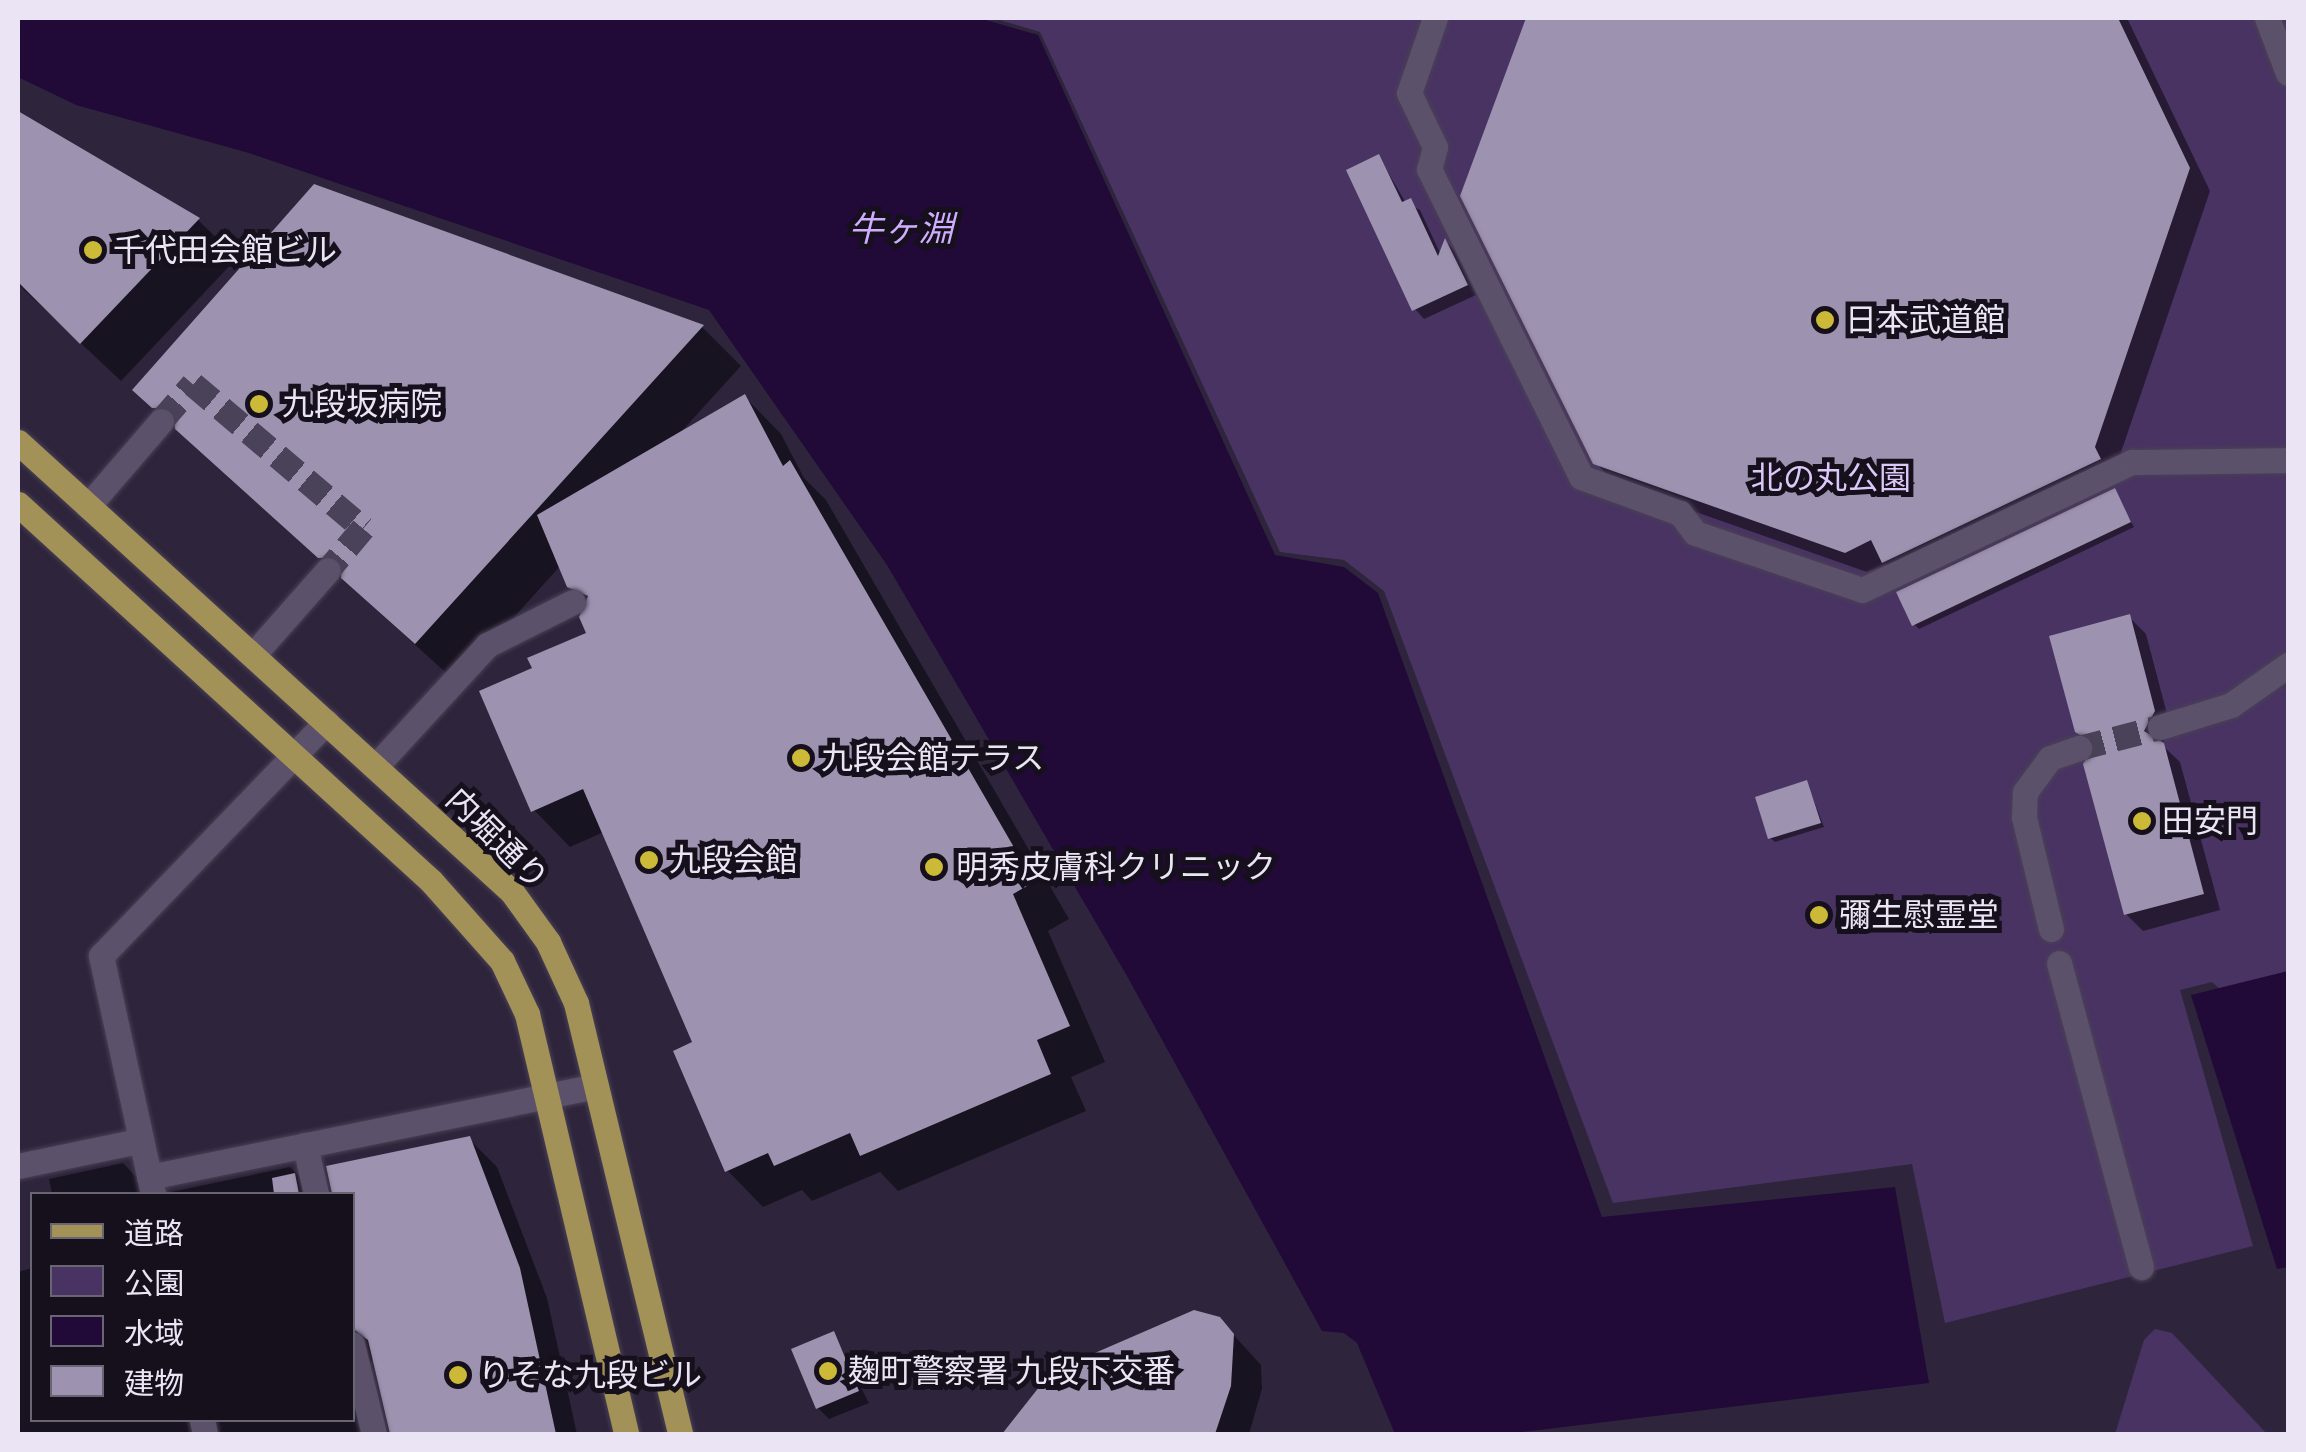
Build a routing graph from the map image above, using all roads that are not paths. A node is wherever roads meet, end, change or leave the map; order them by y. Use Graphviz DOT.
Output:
graph roads {
  1 [pos="1434,18"];
  2 [pos="2268,18"];
  3 [pos="2288,73"];
  4 [pos="161,421"];
  5 [pos="18,442"];
  6 [pos="2288,460"];
  7 [pos="18,504"];
  8 [pos="88,506"];
  9 [pos="328,570"];
  10 [pos="573,602"];
  11 [pos="253,656"];
  12 [pos="2288,665"];
  13 [pos="326,722"];
  14 [pos="2160,728"];
  15 [pos="2079,748"];
  16 [pos="296,756"];
  17 [pos="375,767"];
  18 [pos="2051,929"];
  19 [pos="2059,963"];
  20 [pos="596,1086"];
  21 [pos="546,1096"];
  22 [pos="138,1141"];
  23 [pos="304,1145"];
  24 [pos="18,1166"];
  25 [pos="151,1186"];
  26 [pos="316,1192"];
  27 [pos="2141,1267"];
  28 [pos="355,1356"];
  29 [pos="374,1434"];
  30 [pos="626,1434"];
  31 [pos="680,1434"];
  1 -- 6 [label="street"];
  2 -- 3 [label="street"];
  4 -- 8 [label="street"];
  5 -- 8 [label="main road, 内堀通り"];
  7 -- 16 [label="main road"];
  8 -- 11 [label="main road, 内堀通り"];
  9 -- 11 [label="street"];
  10 -- 17 [label="street"];
  11 -- 13 [label="main road, 内堀通り"];
  12 -- 14 [label="street"];
  13 -- 16 [label="street"];
  13 -- 17 [label="main road, 内堀通り"];
  15 -- 18 [label="street"];
  16 -- 21 [label="main road"];
  16 -- 22 [label="street"];
  17 -- 20 [label="main road, 内堀通り"];
  19 -- 27 [label="street"];
  20 -- 21 [label="street"];
  20 -- 31 [label="main road, 内堀通り"];
  21 -- 23 [label="street"];
  21 -- 30 [label="main road"];
  22 -- 24 [label="street"];
  22 -- 25 [label="street"];
  23 -- 25 [label="street"];
  23 -- 26 [label="street"];
  28 -- 29 [label="street"];
}
